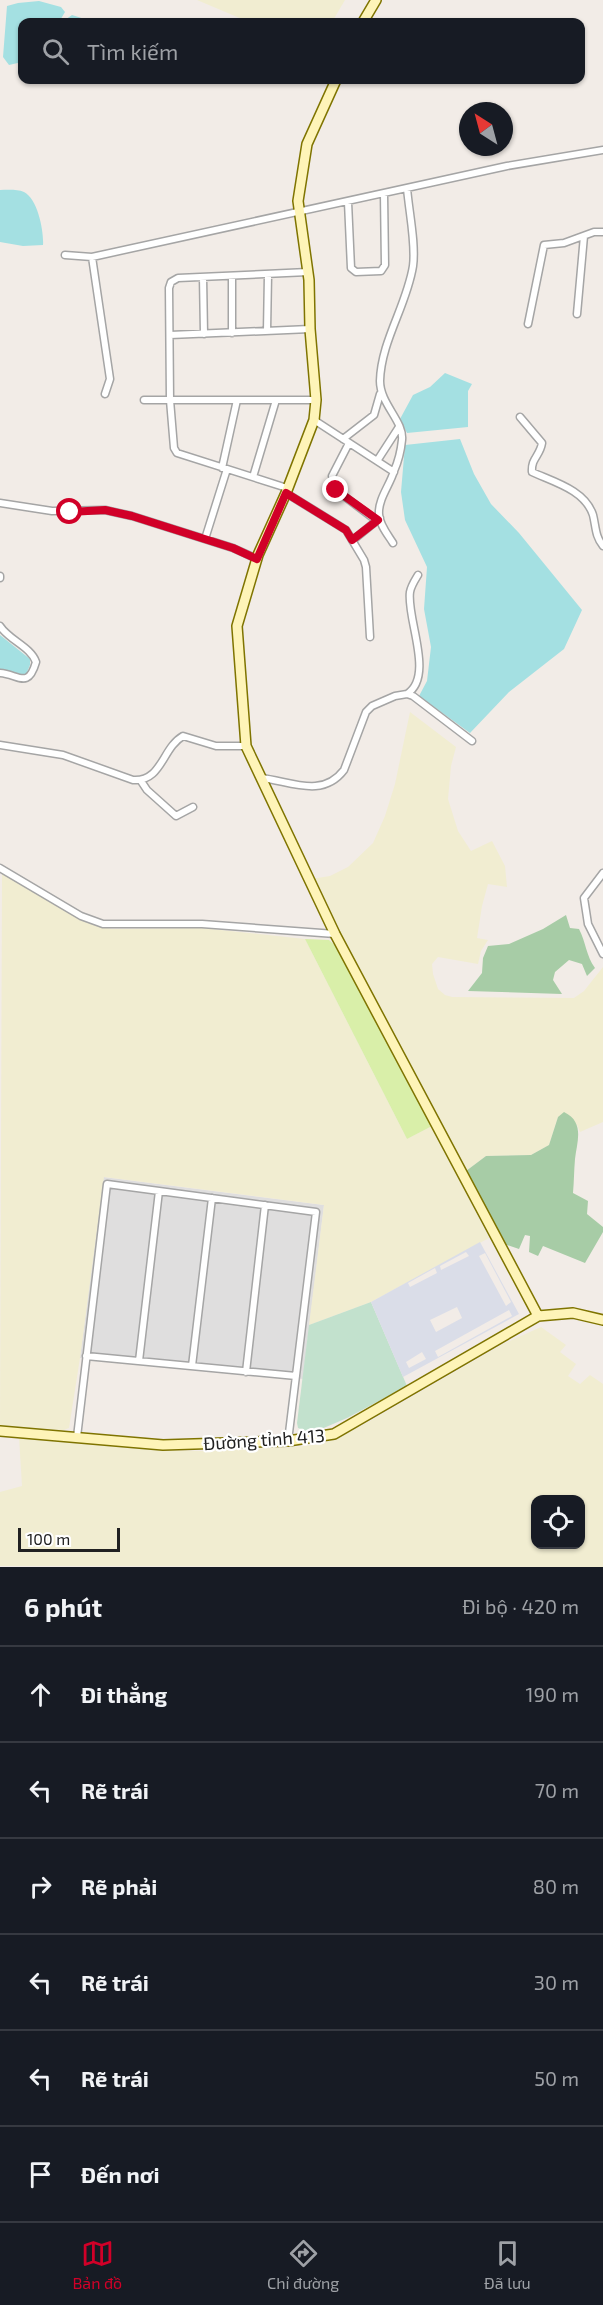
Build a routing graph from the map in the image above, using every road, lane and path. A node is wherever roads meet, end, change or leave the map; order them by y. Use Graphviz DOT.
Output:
graph roads {
  1 [pos="376,0"];
  2 [pos="365,18"];
  3 [pos="334,84"];
  4 [pos="603,150"];
  5 [pos="407,188"];
  6 [pos="384,194"];
  7 [pos="348,202"];
  8 [pos="298,213"];
  9 [pos="603,232"];
  10 [pos="584,237"];
  11 [pos="65,255"];
  12 [pos="92,257"];
  13 [pos="308,272"];
  14 [pos="268,275"];
  15 [pos="232,276"];
  16 [pos="203,277"];
  17 [pos="577,314"];
  18 [pos="528,324"];
  19 [pos="310,329"];
  20 [pos="267,331"];
  21 [pos="232,333"];
  22 [pos="204,334"];
  23 [pos="170,335"];
  24 [pos="381,390"];
  25 [pos="105,394"];
  26 [pos="144,400"];
  27 [pos="170,400"];
  28 [pos="237,400"];
  29 [pos="276,400"];
  30 [pos="316,400"];
  31 [pos="520,417"];
  32 [pos="314,420"];
  33 [pos="399,427"];
  34 [pos="343,439"];
  35 [pos="349,443"];
  36 [pos="377,461"];
  37 [pos="224,468"];
  38 [pos="394,472"];
  39 [pos="253,477"];
  40 [pos="286,490"];
  41 [pos="0,503"];
  42 [pos="379,519"];
  43 [pos="205,539"];
  44 [pos="352,540"];
  45 [pos="393,543"];
  46 [pos="603,546"];
  47 [pos="257,559"];
  48 [pos="418,575"];
  49 [pos="0,626"];
  50 [pos="370,637"];
  51 [pos="0,673"];
  52 [pos="407,694"];
  53 [pos="472,741"];
  54 [pos="0,745"];
  55 [pos="246,746"];
  56 [pos="260,778"];
  57 [pos="141,781"];
  58 [pos="193,807"];
  59 [pos="0,868"];
  60 [pos="603,873"];
  61 [pos="335,934"];
  62 [pos="603,954"];
  63 [pos="159,1191"];
  64 [pos="212,1198"];
  65 [pos="265,1205"];
  66 [pos="538,1316"];
  67 [pos="603,1320"];
  68 [pos="86,1356"];
  69 [pos="139,1361"];
  70 [pos="192,1366"];
  71 [pos="246,1372"];
  72 [pos="296,1376"];
  73 [pos="0,1431"];
  74 [pos="77,1437"];
  75 [pos="288,1441"];
  1 -- 2 [label="street"];
  3 -- 8 [label="street"];
  4 -- 5 [label="street"];
  5 -- 6 [label="street"];
  5 -- 24 [label="street"];
  6 -- 7 [label="street"];
  6 -- 7 [label="street"];
  7 -- 8 [label="street"];
  8 -- 12 [label="street"];
  8 -- 13 [label="street"];
  9 -- 10 [label="street"];
  10 -- 17 [label="street"];
  10 -- 18 [label="street"];
  11 -- 12 [label="street"];
  12 -- 25 [label="street"];
  13 -- 14 [label="street"];
  13 -- 19 [label="street"];
  14 -- 15 [label="street"];
  14 -- 20 [label="street"];
  15 -- 16 [label="street"];
  15 -- 21 [label="street"];
  16 -- 22 [label="street"];
  16 -- 23 [label="street"];
  19 -- 20 [label="street"];
  19 -- 30 [label="street"];
  20 -- 21 [label="street"];
  21 -- 22 [label="street"];
  22 -- 23 [label="street"];
  23 -- 27 [label="street"];
  24 -- 33 [label="street"];
  24 -- 34 [label="street"];
  26 -- 27 [label="street"];
  27 -- 28 [label="street"];
  27 -- 37 [label="street"];
  28 -- 29 [label="street"];
  28 -- 37 [label="street"];
  29 -- 30 [label="street"];
  29 -- 39 [label="street"];
  30 -- 32 [label="street"];
  31 -- 46 [label="street"];
  32 -- 34 [label="street"];
  32 -- 40 [label="street"];
  33 -- 36 [label="street"];
  33 -- 38 [label="street"];
  34 -- 35 [label="street"];
  35 -- 36 [label="street"];
  35 -- 42 [label="street"];
  36 -- 38 [label="street"];
  37 -- 39 [label="street"];
  37 -- 43 [label="street"];
  38 -- 42 [label="street"];
  39 -- 40 [label="street"];
  40 -- 44 [label="street"];
  40 -- 47 [label="street"];
  41 -- 43 [label="street"];
  42 -- 44 [label="street"];
  42 -- 45 [label="street"];
  43 -- 47 [label="street"];
  44 -- 50 [label="street"];
  47 -- 55 [label="street"];
  48 -- 52 [label="street"];
  49 -- 51 [label="street"];
  52 -- 53 [label="street"];
  52 -- 56 [label="street"];
  54 -- 57 [label="street"];
  55 -- 56 [label="street"];
  55 -- 57 [label="street"];
  56 -- 61 [label="street"];
  57 -- 58 [label="street"];
  59 -- 61 [label="street"];
  60 -- 62 [label="street"];
  61 -- 66 [label="street"];
  63 -- 64 [label="street"];
  63 -- 68 [label="street"];
  63 -- 69 [label="street"];
  64 -- 65 [label="street"];
  64 -- 70 [label="street"];
  65 -- 71 [label="street"];
  65 -- 72 [label="street"];
  66 -- 67 [label="street, Đường tỉnh 413"];
  66 -- 75 [label="street, Đường tỉnh 413"];
  68 -- 69 [label="street"];
  68 -- 74 [label="street"];
  69 -- 70 [label="street"];
  70 -- 71 [label="street"];
  71 -- 72 [label="street"];
  72 -- 75 [label="street"];
  73 -- 74 [label="street, Đường tỉnh 413"];
  74 -- 75 [label="street, Đường tỉnh 413"];
}
